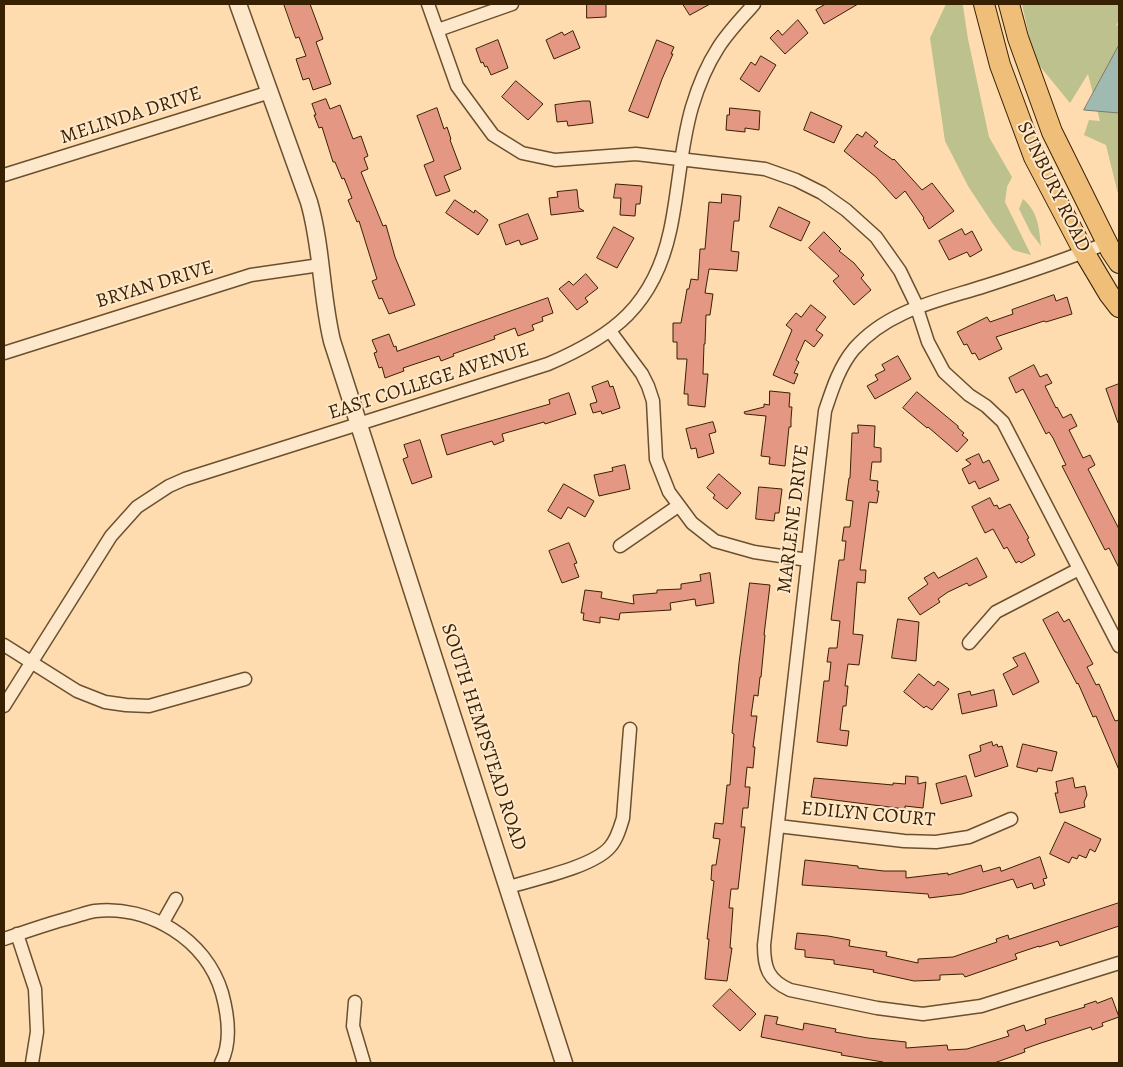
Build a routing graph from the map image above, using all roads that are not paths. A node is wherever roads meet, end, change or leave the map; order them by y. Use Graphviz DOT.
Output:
graph roads {
  1 [pos="238,4"];
  2 [pos="428,4"];
  3 [pos="512,4"];
  4 [pos="754,4"];
  5 [pos="984,4"];
  6 [pos="1009,4"];
  7 [pos="438,30"];
  8 [pos="270,92"];
  9 [pos="681,159"];
  10 [pos="4,176"];
  11 [pos="1107,243"];
  12 [pos="1084,252"];
  13 [pos="1119,263"];
  14 [pos="320,265"];
  15 [pos="1119,307"];
  16 [pos="917,308"];
  17 [pos="610,331"];
  18 [pos="4,353"];
  19 [pos="360,424"];
  20 [pos="678,506"];
  21 [pos="620,546"];
  22 [pos="808,560"];
  23 [pos="1079,569"];
  24 [pos="969,643"];
  25 [pos="4,645"];
  26 [pos="1119,646"];
  27 [pos="31,662"];
  28 [pos="245,679"];
  29 [pos="4,706"];
  30 [pos="630,729"];
  31 [pos="1011,820"];
  32 [pos="778,826"];
  33 [pos="509,888"];
  34 [pos="176,899"];
  35 [pos="163,922"];
  36 [pos="17,934"];
  37 [pos="4,938"];
  38 [pos="1119,962"];
  39 [pos="355,1002"];
  40 [pos="32,1063"];
  41 [pos="221,1063"];
  42 [pos="364,1063"];
  43 [pos="564,1063"];
  1 -- 8 [label="street, SOUTH HEMPSTEAD ROAD"];
  2 -- 7 [label="street"];
  3 -- 7 [label="street"];
  4 -- 9 [label="street, EAST COLLEGE AVENUE"];
  5 -- 12 [label="main road, SUNBURY ROAD"];
  6 -- 11 [label="main road, SUNBURY ROAD"];
  7 -- 9 [label="street"];
  8 -- 10 [label="street, MELINDA DRIVE"];
  8 -- 14 [label="street, SOUTH HEMPSTEAD ROAD"];
  9 -- 16 [label="street"];
  9 -- 17 [label="street, EAST COLLEGE AVENUE"];
  11 -- 12 [label="street, MARLENE DRIVE"];
  11 -- 13 [label="main road, SUNBURY ROAD"];
  12 -- 15 [label="main road, SUNBURY ROAD"];
  12 -- 16 [label="street, MARLENE DRIVE"];
  14 -- 18 [label="street, BRYAN DRIVE"];
  14 -- 19 [label="street, SOUTH HEMPSTEAD ROAD"];
  16 -- 22 [label="street, MARLENE DRIVE"];
  16 -- 23 [label="street"];
  17 -- 19 [label="street, EAST COLLEGE AVENUE"];
  17 -- 20 [label="street"];
  19 -- 27 [label="street, EAST COLLEGE AVENUE"];
  19 -- 33 [label="street, SOUTH HEMPSTEAD ROAD"];
  20 -- 21 [label="street"];
  20 -- 22 [label="street"];
  22 -- 32 [label="street, MARLENE DRIVE"];
  23 -- 24 [label="street"];
  23 -- 26 [label="street"];
  25 -- 27 [label="street"];
  27 -- 28 [label="street"];
  27 -- 29 [label="street, EAST COLLEGE AVENUE"];
  30 -- 33 [label="street"];
  31 -- 32 [label="street, EDILYN COURT"];
  32 -- 38 [label="street, MARLENE DRIVE"];
  33 -- 43 [label="street, SOUTH HEMPSTEAD ROAD"];
  34 -- 35 [label="street"];
  35 -- 36 [label="street"];
  35 -- 41 [label="street"];
  36 -- 37 [label="street"];
  36 -- 40 [label="street"];
  39 -- 42 [label="street"];
}
